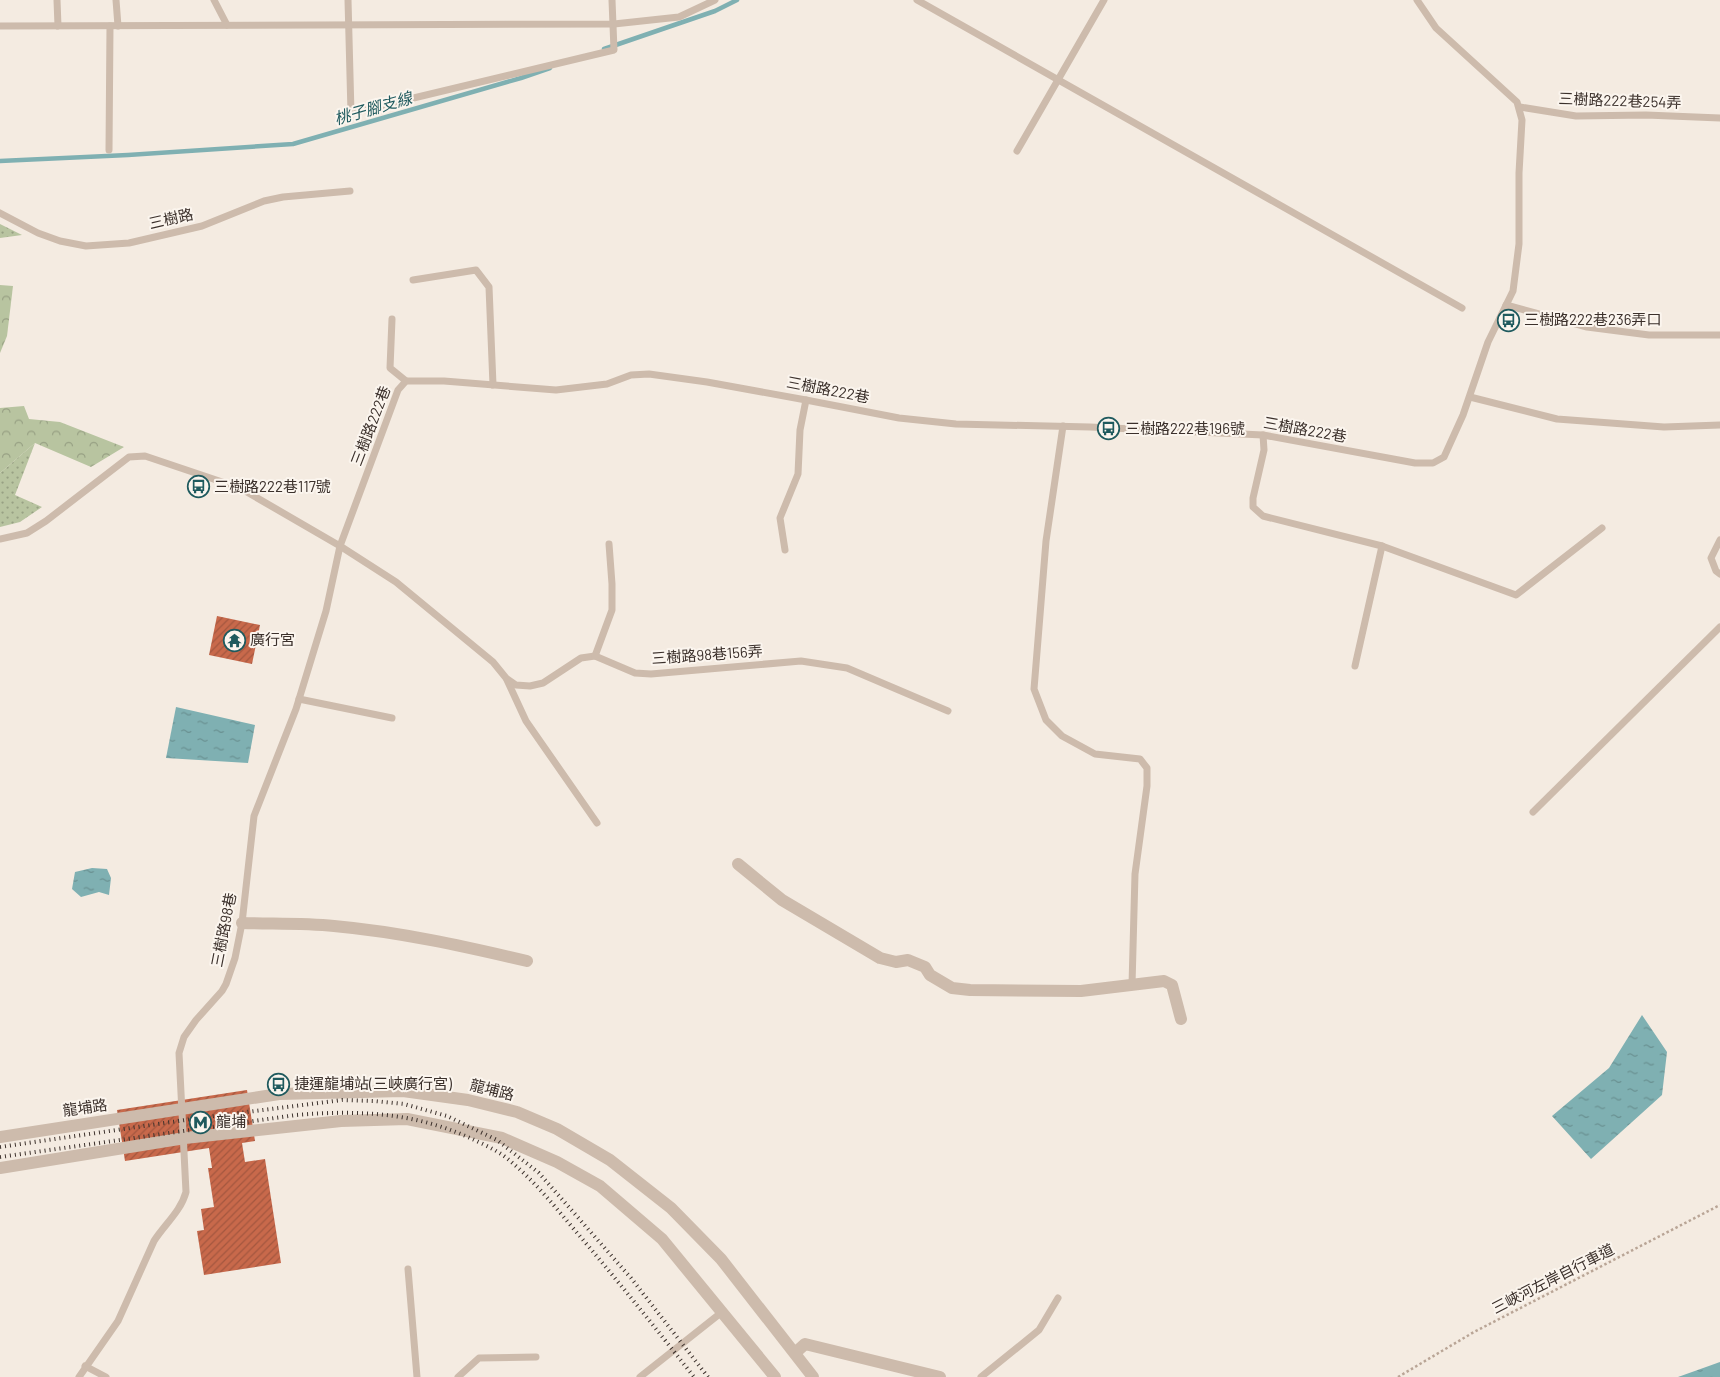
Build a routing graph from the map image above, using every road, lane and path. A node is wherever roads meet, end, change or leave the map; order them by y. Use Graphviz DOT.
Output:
graph roads {
  1 [pos="58,0"];
  2 [pos="116,0"];
  3 [pos="214,0"];
  4 [pos="348,0"];
  5 [pos="612,0"];
  6 [pos="715,0"];
  7 [pos="917,0"];
  8 [pos="1104,0"];
  9 [pos="1417,0"];
  10 [pos="614,24"];
  11 [pos="227,25"];
  12 [pos="348,25"];
  13 [pos="0,26"];
  14 [pos="58,26"];
  15 [pos="110,26"];
  16 [pos="118,26"];
  17 [pos="1058,80"];
  18 [pos="1520,107"];
  19 [pos="1720,118"];
  20 [pos="110,150"];
  21 [pos="1017,151"];
  22 [pos="350,191"];
  23 [pos="0,213"];
  24 [pos="413,280"];
  25 [pos="1506,305"];
  26 [pos="1462,308"];
  27 [pos="392,319"];
  28 [pos="1720,334"];
  29 [pos="406,381"];
  30 [pos="493,385"];
  31 [pos="1470,397"];
  32 [pos="806,400"];
  33 [pos="1720,425"];
  34 [pos="1063,426"];
  35 [pos="1264,435"];
  36 [pos="1602,528"];
  37 [pos="0,539"];
  38 [pos="1720,540"];
  39 [pos="609,544"];
  40 [pos="340,546"];
  41 [pos="1382,546"];
  42 [pos="785,550"];
  43 [pos="1720,574"];
  44 [pos="1720,627"];
  45 [pos="594,656"];
  46 [pos="1355,666"];
  47 [pos="506,678"];
  48 [pos="299,699"];
  49 [pos="948,711"];
  50 [pos="392,718"];
  51 [pos="1532,812"];
  52 [pos="598,823"];
  53 [pos="738,864"];
  54 [pos="242,923"];
  55 [pos="527,961"];
  56 [pos="1132,985"];
  57 [pos="1181,1019"];
  58 [pos="183,1110"];
  59 [pos="0,1137"];
  60 [pos="185,1138"];
  61 [pos="0,1168"];
  62 [pos="1720,1205"];
  63 [pos="408,1269"];
  64 [pos="1058,1298"];
  65 [pos="722,1312"];
  66 [pos="795,1353"];
  67 [pos="536,1357"];
  68 [pos="85,1366"];
  69 [pos="79,1377"];
  70 [pos="106,1377"];
  71 [pos="417,1377"];
  72 [pos="458,1377"];
  73 [pos="640,1377"];
  74 [pos="775,1377"];
  75 [pos="813,1377"];
  76 [pos="940,1377"];
  77 [pos="981,1377"];
  78 [pos="1398,1377"];
  1 -- 14 [label="lane"];
  2 -- 16 [label="lane"];
  3 -- 11 [label="lane"];
  4 -- 12 [label="lane"];
  5 -- 10 [label="lane"];
  6 -- 10 [label="lane"];
  7 -- 17 [label="lane"];
  8 -- 17 [label="lane"];
  9 -- 18 [label="lane"];
  10 -- 12 [label="lane"];
  10 -- 12 [label="lane"];
  11 -- 12 [label="lane"];
  11 -- 16 [label="lane"];
  13 -- 14 [label="lane"];
  14 -- 15 [label="lane"];
  15 -- 16 [label="lane"];
  15 -- 20 [label="lane"];
  17 -- 21 [label="lane"];
  17 -- 26 [label="lane"];
  18 -- 19 [label="lane, 三樹路222巷254弄"];
  18 -- 25 [label="lane, 三樹路222巷"];
  22 -- 23 [label="lane, 三樹路"];
  24 -- 30 [label="lane"];
  25 -- 28 [label="lane"];
  25 -- 31 [label="lane, 三樹路222巷"];
  27 -- 29 [label="lane"];
  29 -- 30 [label="lane, 三樹路222巷"];
  29 -- 40 [label="lane, 三樹路222巷"];
  30 -- 32 [label="lane, 三樹路222巷"];
  31 -- 33 [label="lane"];
  31 -- 35 [label="lane, 三樹路222巷"];
  32 -- 34 [label="lane, 三樹路222巷"];
  32 -- 42 [label="lane"];
  34 -- 35 [label="lane, 三樹路222巷"];
  34 -- 56 [label="lane"];
  35 -- 41 [label="lane"];
  36 -- 41 [label="lane"];
  37 -- 40 [label="lane"];
  38 -- 43 [label="lane"];
  39 -- 45 [label="lane"];
  40 -- 47 [label="lane"];
  40 -- 48 [label="lane, 三樹路98巷"];
  41 -- 46 [label="lane"];
  44 -- 51 [label="lane"];
  45 -- 47 [label="lane"];
  45 -- 49 [label="lane, 三樹路98巷156弄"];
  47 -- 52 [label="lane"];
  48 -- 50 [label="lane"];
  48 -- 54 [label="lane, 三樹路98巷"];
  53 -- 56 [label="street"];
  54 -- 55 [label="street"];
  54 -- 58 [label="lane, 三樹路98巷"];
  56 -- 57 [label="street"];
  58 -- 59 [label="street, 龍埔路"];
  58 -- 60 [label="lane, 三樹路98巷"];
  58 -- 66 [label="street, 龍埔路"];
  60 -- 61 [label="street"];
  60 -- 65 [label="street"];
  60 -- 68 [label="lane, 三樹路98巷"];
  62 -- 78 [label="path, 三峽河左岸自行車道"];
  63 -- 71 [label="lane"];
  64 -- 77 [label="lane"];
  65 -- 73 [label="lane"];
  65 -- 74 [label="street"];
  66 -- 75 [label="street, 龍埔路"];
  66 -- 76 [label="street"];
  67 -- 72 [label="lane"];
  68 -- 69 [label="lane, 三樹路98巷"];
  68 -- 70 [label="lane"];
}
